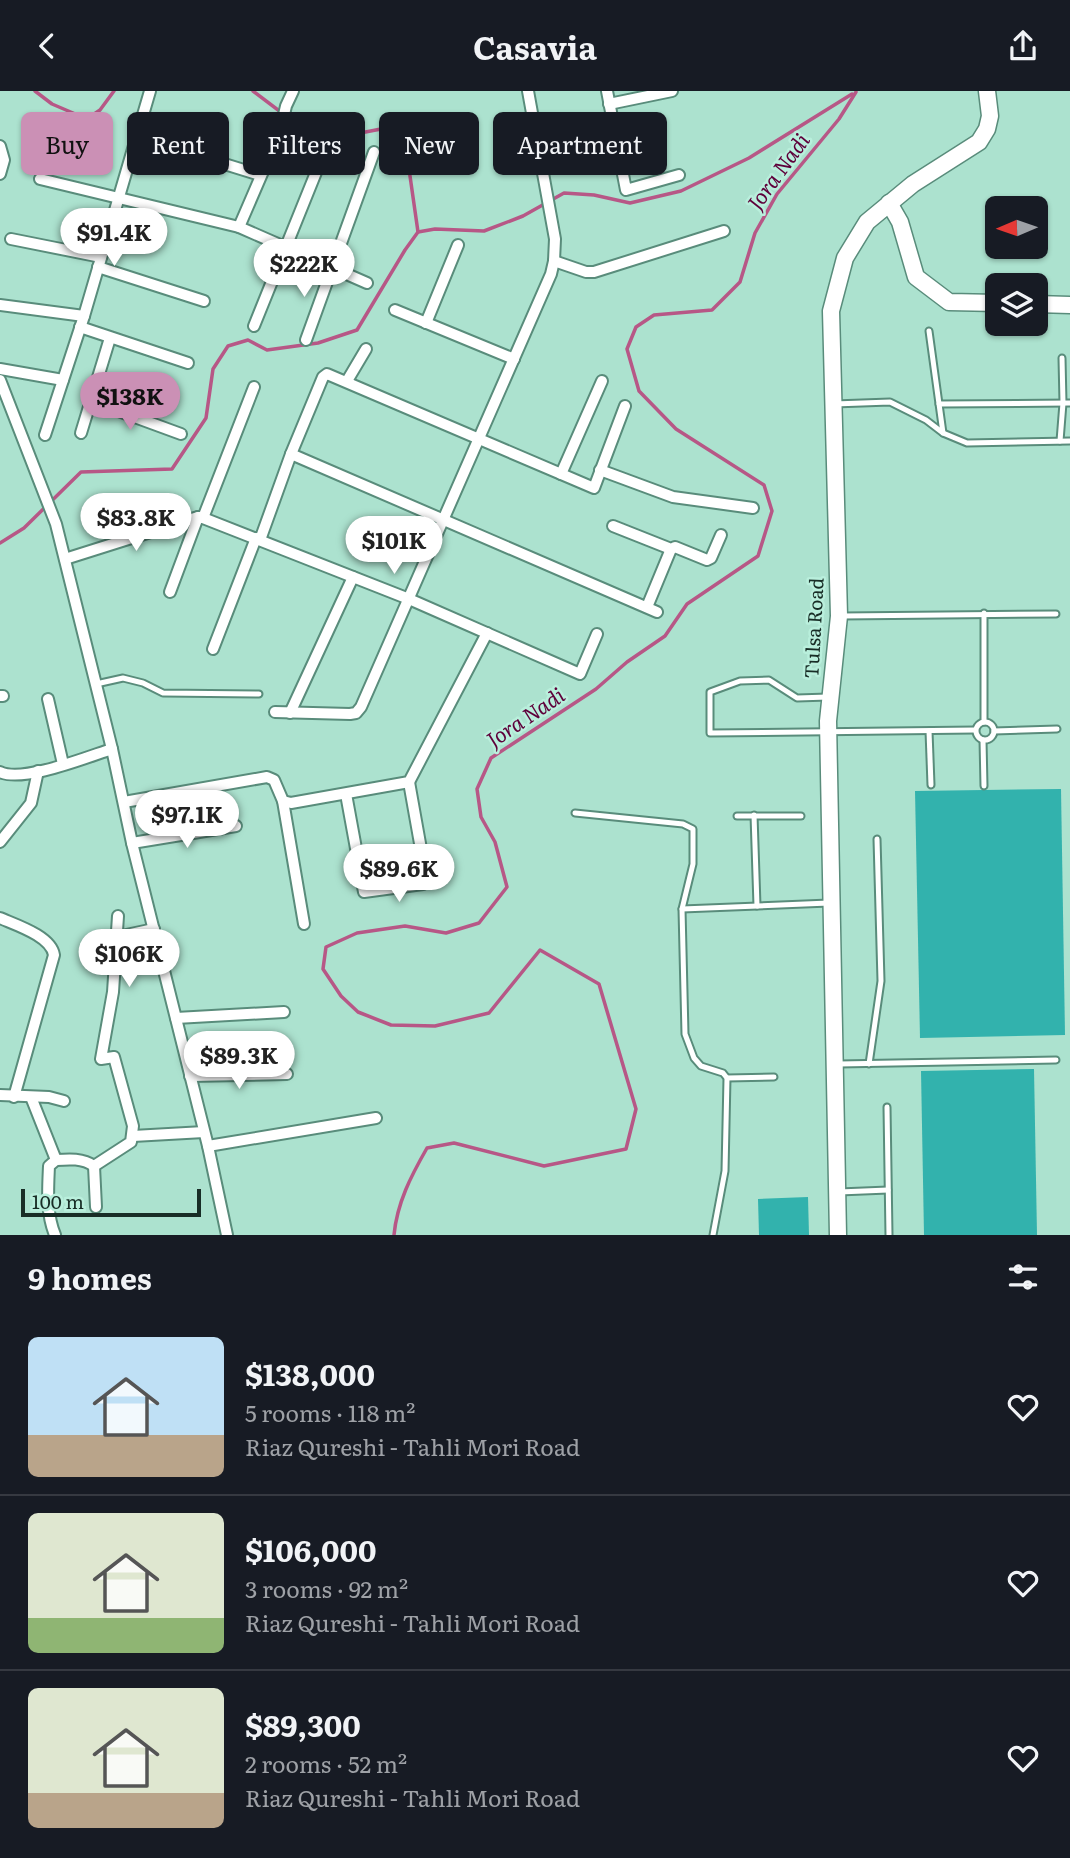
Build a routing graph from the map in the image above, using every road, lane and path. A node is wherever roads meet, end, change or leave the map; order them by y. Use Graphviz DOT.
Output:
graph roads {
  1 [pos="150,91"];
  2 [pos="293,91"];
  3 [pos="528,91"];
  4 [pos="607,91"];
  5 [pos="672,91"];
  6 [pos="987,91"];
  7 [pos="609,104"];
  8 [pos="144,112"];
  9 [pos="285,112"];
  10 [pos="0,146"];
  11 [pos="374,152"];
  12 [pos="127,169"];
  13 [pos="0,174"];
  14 [pos="260,175"];
  15 [pos="315,175"];
  16 [pos="679,175"];
  17 [pos="40,179"];
  18 [pos="119,198"];
  19 [pos="889,203"];
  20 [pos="239,227"];
  21 [pos="724,231"];
  22 [pos="10,239"];
  23 [pos="458,245"];
  24 [pos="285,249"];
  25 [pos="554,261"];
  26 [pos="100,262"];
  27 [pos="332,268"];
  28 [pos="367,283"];
  29 [pos="204,301"];
  30 [pos="985,303"];
  31 [pos="1048,304"];
  32 [pos="0,305"];
  33 [pos="1070,305"];
  34 [pos="395,310"];
  35 [pos="82,321"];
  36 [pos="426,323"];
  37 [pos="254,326"];
  38 [pos="929,331"];
  39 [pos="110,338"];
  40 [pos="306,340"];
  41 [pos="366,349"];
  42 [pos="1062,358"];
  43 [pos="514,359"];
  44 [pos="188,363"];
  45 [pos="0,369"];
  46 [pos="0,380"];
  47 [pos="63,380"];
  48 [pos="347,381"];
  49 [pos="602,381"];
  50 [pos="254,387"];
  51 [pos="91,401"];
  52 [pos="1066,403"];
  53 [pos="834,404"];
  54 [pos="939,404"];
  55 [pos="625,406"];
  56 [pos="81,433"];
  57 [pos="943,433"];
  58 [pos="181,434"];
  59 [pos="45,435"];
  60 [pos="479,438"];
  61 [pos="1060,441"];
  62 [pos="1070,441"];
  63 [pos="291,454"];
  64 [pos="600,470"];
  65 [pos="561,474"];
  66 [pos="753,508"];
  67 [pos="200,517"];
  68 [pos="444,519"];
  69 [pos="613,526"];
  70 [pos="721,534"];
  71 [pos="258,539"];
  72 [pos="671,549"];
  73 [pos="65,559"];
  74 [pos="353,577"];
  75 [pos="170,592"];
  76 [pos="409,599"];
  77 [pos="984,613"];
  78 [pos="1056,614"];
  79 [pos="839,616"];
  80 [pos="488,633"];
  81 [pos="597,634"];
  82 [pos="213,649"];
  83 [pos="96,684"];
  84 [pos="259,694"];
  85 [pos="831,697"];
  86 [pos="48,699"];
  87 [pos="275,712"];
  88 [pos="290,713"];
  89 [pos="984,722"];
  90 [pos="1057,729"];
  91 [pos="975,730"];
  92 [pos="929,731"];
  93 [pos="994,731"];
  94 [pos="828,733"];
  95 [pos="983,740"];
  96 [pos="112,749"];
  97 [pos="63,764"];
  98 [pos="38,771"];
  99 [pos="0,772"];
  100 [pos="410,782"];
  101 [pos="931,785"];
  102 [pos="984,786"];
  103 [pos="346,794"];
  104 [pos="283,801"];
  105 [pos="124,802"];
  106 [pos="575,813"];
  107 [pos="754,815"];
  108 [pos="737,816"];
  109 [pos="801,816"];
  110 [pos="236,826"];
  111 [pos="877,839"];
  112 [pos="0,842"];
  113 [pos="132,843"];
  114 [pos="832,903"];
  115 [pos="757,906"];
  116 [pos="682,909"];
  117 [pos="118,916"];
  118 [pos="1,920"];
  119 [pos="304,924"];
  120 [pos="154,929"];
  121 [pos="117,937"];
  122 [pos="284,1012"];
  123 [pos="176,1018"];
  124 [pos="1056,1060"];
  125 [pos="835,1064"];
  126 [pos="869,1064"];
  127 [pos="287,1074"];
  128 [pos="190,1076"];
  129 [pos="774,1077"];
  130 [pos="727,1078"];
  131 [pos="0,1095"];
  132 [pos="14,1097"];
  133 [pos="31,1097"];
  134 [pos="64,1101"];
  135 [pos="887,1107"];
  136 [pos="376,1118"];
  137 [pos="204,1132"];
  138 [pos="133,1136"];
  139 [pos="208,1146"];
  140 [pos="56,1160"];
  141 [pos="94,1166"];
  142 [pos="888,1190"];
  143 [pos="837,1192"];
  144 [pos="96,1207"];
  145 [pos="55,1235"];
  146 [pos="227,1235"];
  147 [pos="713,1235"];
  148 [pos="838,1235"];
  149 [pos="889,1235"];
  1 -- 8 [label="street"];
  2 -- 9 [label="street"];
  3 -- 25 [label="street"];
  4 -- 7 [label="street"];
  5 -- 7 [label="street"];
  6 -- 19 [label="street, Tulsa Road"];
  7 -- 16 [label="street"];
  10 -- 13 [label="street"];
  11 -- 27 [label="street"];
  12 -- 18 [label="street"];
  14 -- 20 [label="street"];
  15 -- 24 [label="street"];
  17 -- 18 [label="street"];
  18 -- 20 [label="street"];
  18 -- 26 [label="street"];
  19 -- 30 [label="street"];
  19 -- 53 [label="street, Tulsa Road"];
  20 -- 24 [label="street"];
  21 -- 25 [label="street"];
  22 -- 26 [label="street"];
  23 -- 36 [label="street"];
  24 -- 27 [label="street"];
  24 -- 37 [label="street"];
  25 -- 43 [label="street"];
  26 -- 29 [label="street"];
  26 -- 35 [label="street"];
  27 -- 28 [label="street"];
  27 -- 40 [label="street"];
  31 -- 33 [label="street"];
  32 -- 35 [label="street"];
  34 -- 36 [label="street"];
  35 -- 39 [label="street"];
  35 -- 47 [label="street"];
  36 -- 43 [label="street"];
  38 -- 54 [label="lane"];
  39 -- 44 [label="street"];
  39 -- 51 [label="street"];
  41 -- 48 [label="street"];
  42 -- 52 [label="lane"];
  43 -- 60 [label="street"];
  45 -- 47 [label="street"];
  46 -- 73 [label="street"];
  47 -- 59 [label="street"];
  48 -- 60 [label="street"];
  48 -- 63 [label="street"];
  49 -- 65 [label="street"];
  50 -- 67 [label="street"];
  51 -- 56 [label="street"];
  51 -- 58 [label="street"];
  52 -- 54 [label="lane"];
  52 -- 61 [label="lane"];
  53 -- 57 [label="lane"];
  53 -- 79 [label="street, Tulsa Road"];
  54 -- 57 [label="lane"];
  55 -- 64 [label="street"];
  57 -- 61 [label="lane"];
  60 -- 65 [label="street"];
  60 -- 68 [label="street"];
  61 -- 62 [label="lane"];
  63 -- 68 [label="street"];
  63 -- 71 [label="street"];
  64 -- 65 [label="street"];
  64 -- 66 [label="street"];
  67 -- 71 [label="street"];
  67 -- 73 [label="street"];
  67 -- 75 [label="street"];
  68 -- 72 [label="street"];
  68 -- 76 [label="street"];
  69 -- 72 [label="street"];
  70 -- 72 [label="street"];
  71 -- 74 [label="street"];
  71 -- 82 [label="street"];
  73 -- 83 [label="street"];
  74 -- 76 [label="street"];
  74 -- 88 [label="street"];
  76 -- 80 [label="street"];
  76 -- 88 [label="street"];
  77 -- 78 [label="lane"];
  77 -- 79 [label="lane"];
  77 -- 89 [label="lane"];
  79 -- 85 [label="street, Tulsa Road"];
  80 -- 81 [label="street"];
  80 -- 100 [label="street"];
  83 -- 84 [label="lane"];
  83 -- 96 [label="street"];
  85 -- 94 [label="street, Tulsa Road"];
  85 -- 94 [label="lane"];
  86 -- 97 [label="street"];
  87 -- 88 [label="street"];
  89 -- 91 [label="lane"];
  89 -- 93 [label="lane"];
  90 -- 93 [label="lane"];
  91 -- 92 [label="lane"];
  91 -- 95 [label="lane"];
  92 -- 94 [label="lane"];
  92 -- 101 [label="lane"];
  93 -- 95 [label="lane"];
  94 -- 114 [label="street, Tulsa Road"];
  95 -- 102 [label="lane"];
  96 -- 97 [label="street"];
  96 -- 105 [label="street"];
  97 -- 98 [label="street"];
  98 -- 99 [label="street"];
  98 -- 112 [label="street"];
  100 -- 103 [label="street"];
  100 -- 103 [label="street"];
  103 -- 104 [label="street"];
  104 -- 105 [label="street"];
  104 -- 119 [label="street"];
  105 -- 113 [label="street"];
  106 -- 116 [label="lane"];
  107 -- 108 [label="lane"];
  107 -- 109 [label="lane"];
  107 -- 115 [label="lane"];
  110 -- 113 [label="street"];
  111 -- 126 [label="lane"];
  113 -- 120 [label="street"];
  114 -- 115 [label="lane"];
  114 -- 125 [label="street, Tulsa Road"];
  115 -- 116 [label="lane"];
  116 -- 130 [label="lane"];
  117 -- 121 [label="street"];
  118 -- 132 [label="street"];
  120 -- 121 [label="street"];
  120 -- 123 [label="street"];
  121 -- 138 [label="street"];
  122 -- 123 [label="street"];
  123 -- 128 [label="street"];
  124 -- 126 [label="lane"];
  125 -- 126 [label="lane"];
  125 -- 143 [label="street, Tulsa Road"];
  127 -- 128 [label="street"];
  128 -- 137 [label="street"];
  129 -- 130 [label="lane"];
  130 -- 147 [label="lane"];
  131 -- 132 [label="street"];
  132 -- 133 [label="street"];
  133 -- 134 [label="street"];
  133 -- 140 [label="street"];
  135 -- 142 [label="lane"];
  136 -- 139 [label="street"];
  137 -- 138 [label="street"];
  137 -- 139 [label="street"];
  138 -- 141 [label="street"];
  139 -- 146 [label="street"];
  140 -- 141 [label="street"];
  140 -- 145 [label="street"];
  141 -- 144 [label="street"];
  142 -- 143 [label="lane"];
  142 -- 149 [label="lane"];
  143 -- 148 [label="street, Tulsa Road"];
}
